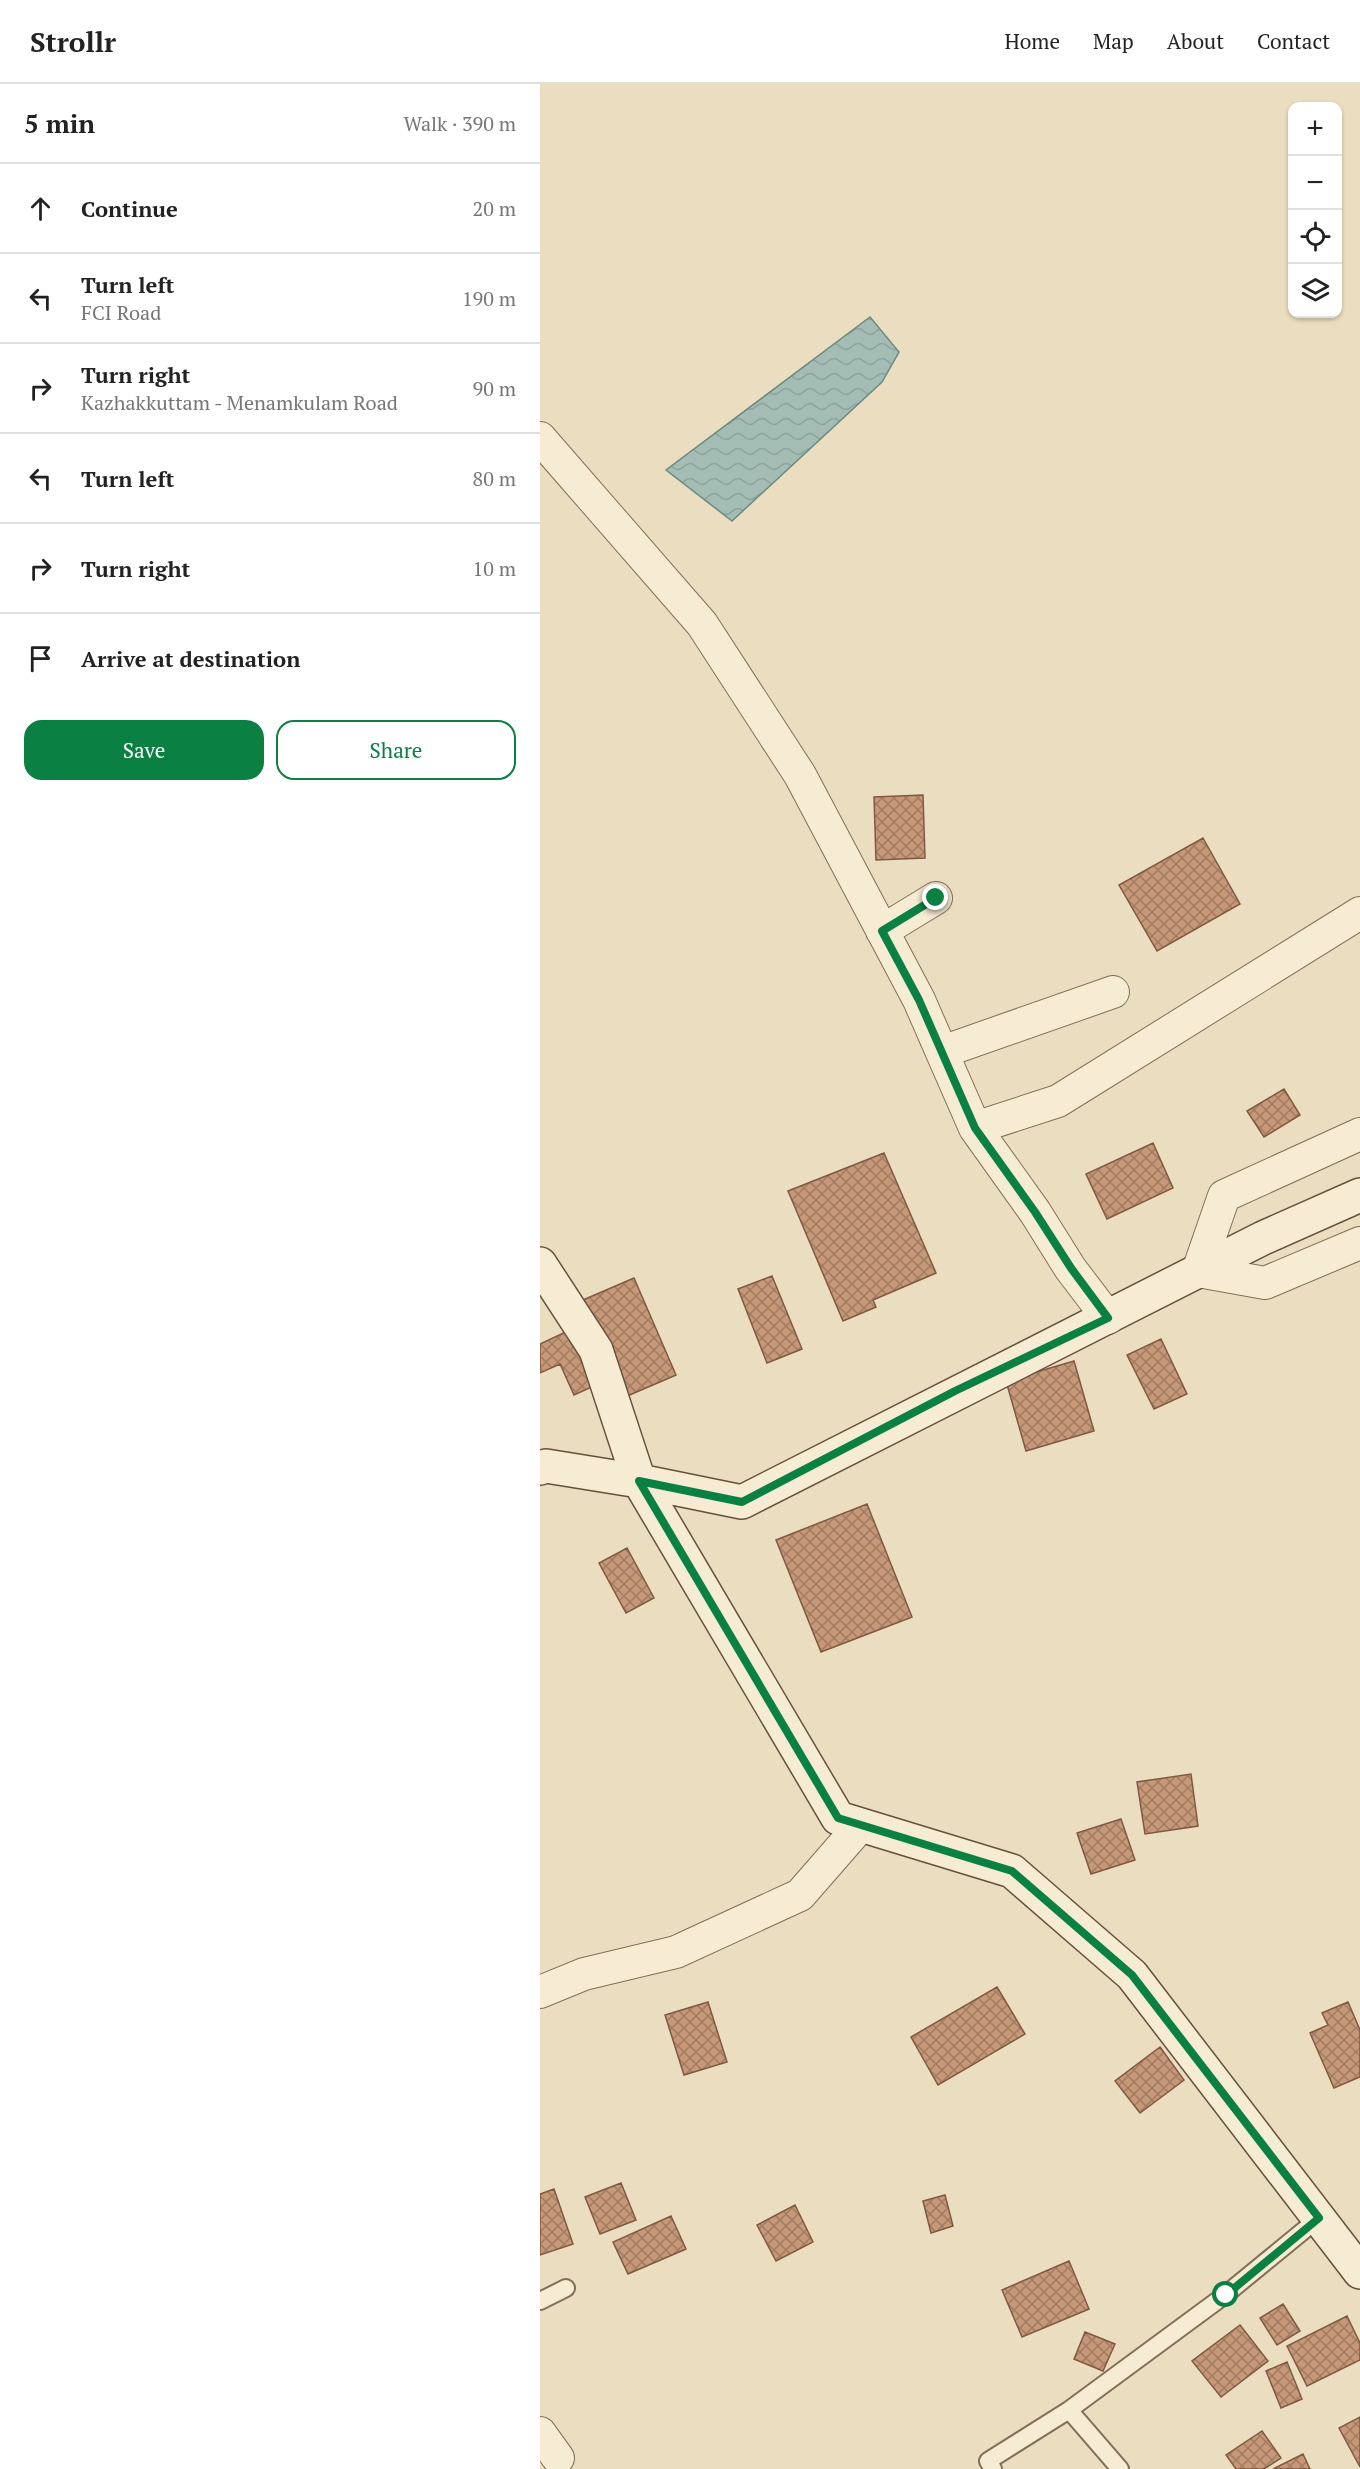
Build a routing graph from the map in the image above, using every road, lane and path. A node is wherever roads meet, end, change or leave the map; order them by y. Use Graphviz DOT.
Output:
graph roads {
  1 [pos="540,438"];
  2 [pos="936,898"];
  3 [pos="1360,913"];
  4 [pos="882,931"];
  5 [pos="1113,992"];
  6 [pos="942,1052"];
  7 [pos="975,1128"];
  8 [pos="1360,1134"];
  9 [pos="1360,1195"];
  10 [pos="1360,1242"];
  11 [pos="540,1264"];
  12 [pos="1198,1271"];
  13 [pos="1108,1318"];
  14 [pos="540,1468"];
  15 [pos="639,1481"];
  16 [pos="861,1825"];
  17 [pos="540,1992"];
  18 [pos="1319,2218"];
  19 [pos="1360,2272"];
  20 [pos="566,2288"];
  21 [pos="540,2301"];
  22 [pos="1069,2410"];
  23 [pos="540,2433"];
  24 [pos="558,2458"];
  25 [pos="993,2469"];
  26 [pos="1120,2469"];
  1 -- 4 [label="street"];
  2 -- 4 [label="street"];
  3 -- 7 [label="street"];
  4 -- 6 [label="street"];
  5 -- 6 [label="street"];
  6 -- 7 [label="street"];
  7 -- 13 [label="street"];
  8 -- 12 [label="street"];
  9 -- 12 [label="street"];
  10 -- 12 [label="street"];
  11 -- 15 [label="street"];
  12 -- 13 [label="street"];
  13 -- 15 [label="street"];
  14 -- 15 [label="street"];
  15 -- 16 [label="street"];
  16 -- 17 [label="street"];
  16 -- 18 [label="street"];
  18 -- 19 [label="street"];
  18 -- 22 [label="lane"];
  20 -- 21 [label="lane"];
  22 -- 25 [label="lane"];
  22 -- 26 [label="lane"];
  23 -- 24 [label="street"];
}
